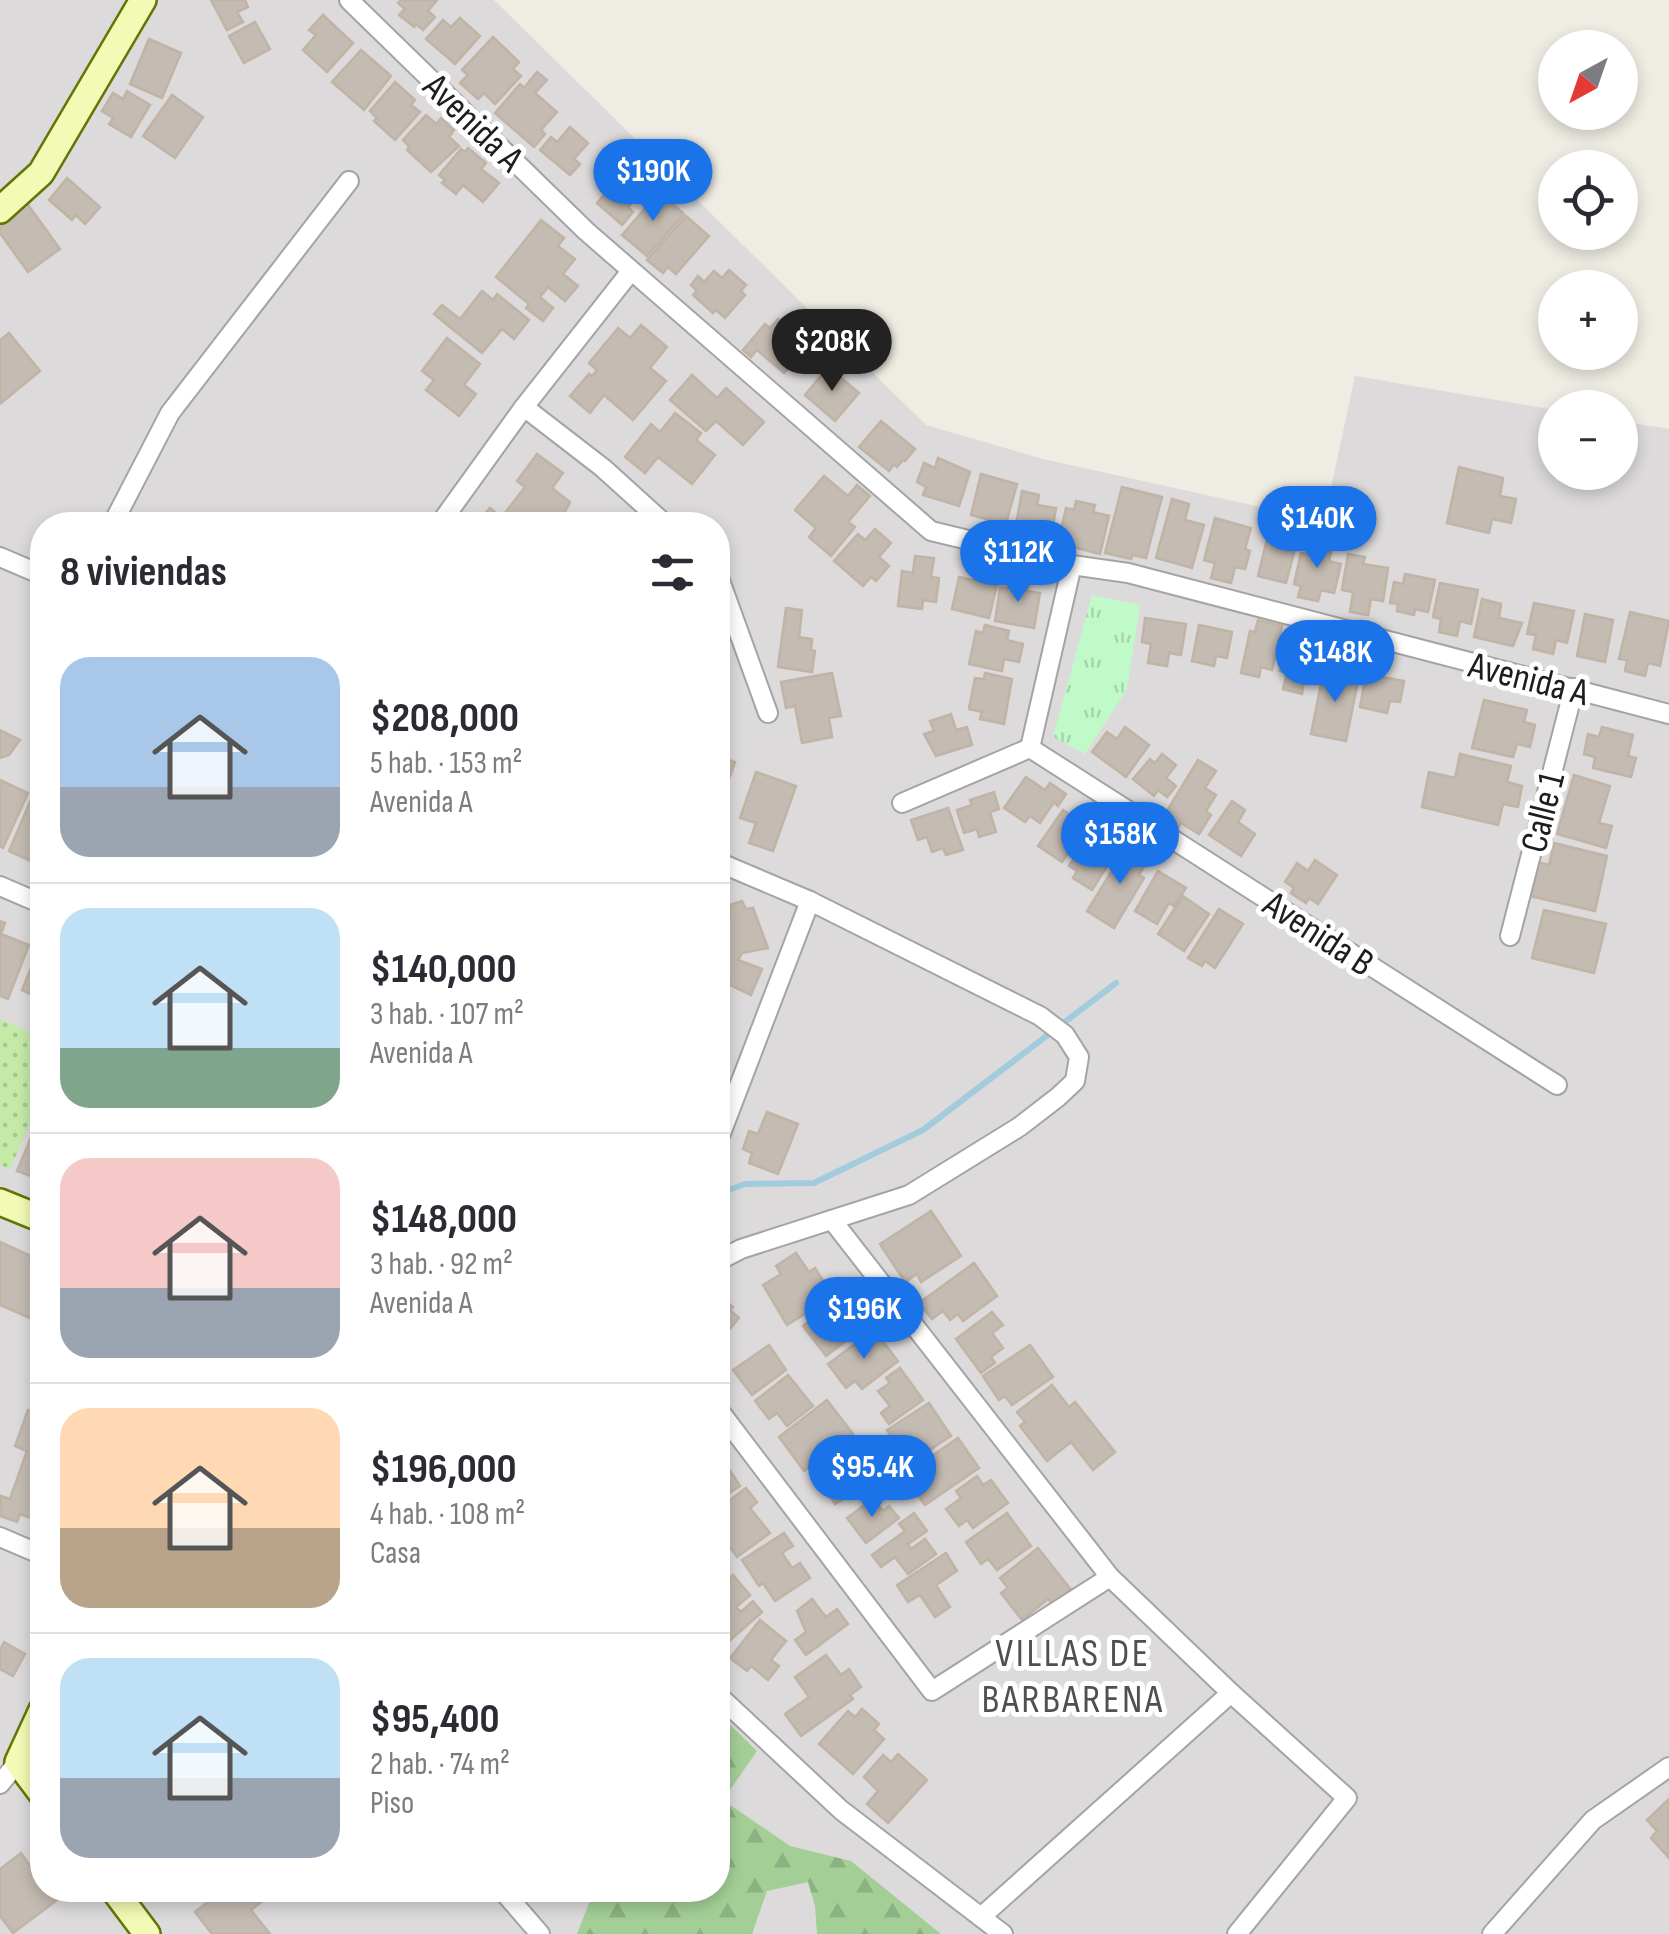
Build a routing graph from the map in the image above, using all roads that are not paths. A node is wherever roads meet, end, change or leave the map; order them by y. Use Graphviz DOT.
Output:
graph roads {
  1 [pos="143,0"];
  2 [pos="349,0"];
  3 [pos="348,181"];
  4 [pos="0,210"];
  5 [pos="631,271"];
  6 [pos="524,407"];
  7 [pos="119,512"];
  8 [pos="448,512"];
  9 [pos="652,512"];
  10 [pos="0,557"];
  11 [pos="1072,565"];
  12 [pos="30,571"];
  13 [pos="730,608"];
  14 [pos="1574,688"];
  15 [pos="768,713"];
  16 [pos="1669,714"];
  17 [pos="1030,748"];
  18 [pos="902,803"];
  19 [pos="730,867"];
  20 [pos="0,886"];
  21 [pos="30,899"];
  22 [pos="810,901"];
  23 [pos="1510,936"];
  24 [pos="1557,1085"];
  25 [pos="730,1110"];
  26 [pos="0,1202"];
  27 [pos="30,1214"];
  28 [pos="832,1220"];
  29 [pos="730,1255"];
  30 [pos="730,1425"];
  31 [pos="0,1537"];
  32 [pos="30,1550"];
  33 [pos="1110,1577"];
  34 [pos="1231,1693"];
  35 [pos="730,1706"];
  36 [pos="30,1736"];
  37 [pos="30,1756"];
  38 [pos="18,1762"];
  39 [pos="1669,1767"];
  40 [pos="30,1778"];
  41 [pos="0,1784"];
  42 [pos="123,1902"];
  43 [pos="512,1902"];
  44 [pos="980,1917"];
  45 [pos="148,1934"];
  46 [pos="540,1934"];
  47 [pos="1003,1934"];
  48 [pos="1237,1934"];
  49 [pos="1492,1934"];
  1 -- 4 [label="main road"];
  2 -- 5 [label="street, Avenida A"];
  3 -- 7 [label="street"];
  5 -- 6 [label="street"];
  5 -- 11 [label="street, Avenida A"];
  6 -- 8 [label="street"];
  6 -- 9 [label="street"];
  10 -- 12 [label="street"];
  11 -- 14 [label="street, Avenida A"];
  11 -- 17 [label="street"];
  13 -- 15 [label="street"];
  14 -- 16 [label="street, Avenida A"];
  14 -- 23 [label="street, Calle 1"];
  17 -- 18 [label="street"];
  17 -- 24 [label="street, Avenida B"];
  19 -- 22 [label="street"];
  20 -- 21 [label="street"];
  22 -- 25 [label="street"];
  22 -- 28 [label="street"];
  26 -- 27 [label="main road"];
  28 -- 29 [label="street"];
  28 -- 33 [label="street"];
  30 -- 33 [label="street"];
  31 -- 32 [label="street"];
  33 -- 34 [label="street"];
  34 -- 44 [label="street"];
  34 -- 48 [label="street"];
  35 -- 44 [label="street"];
  36 -- 38 [label="main road"];
  37 -- 38 [label="street"];
  38 -- 40 [label="main road"];
  38 -- 41 [label="street"];
  39 -- 49 [label="street"];
  42 -- 45 [label="main road"];
  43 -- 46 [label="street"];
  44 -- 47 [label="street"];
}
